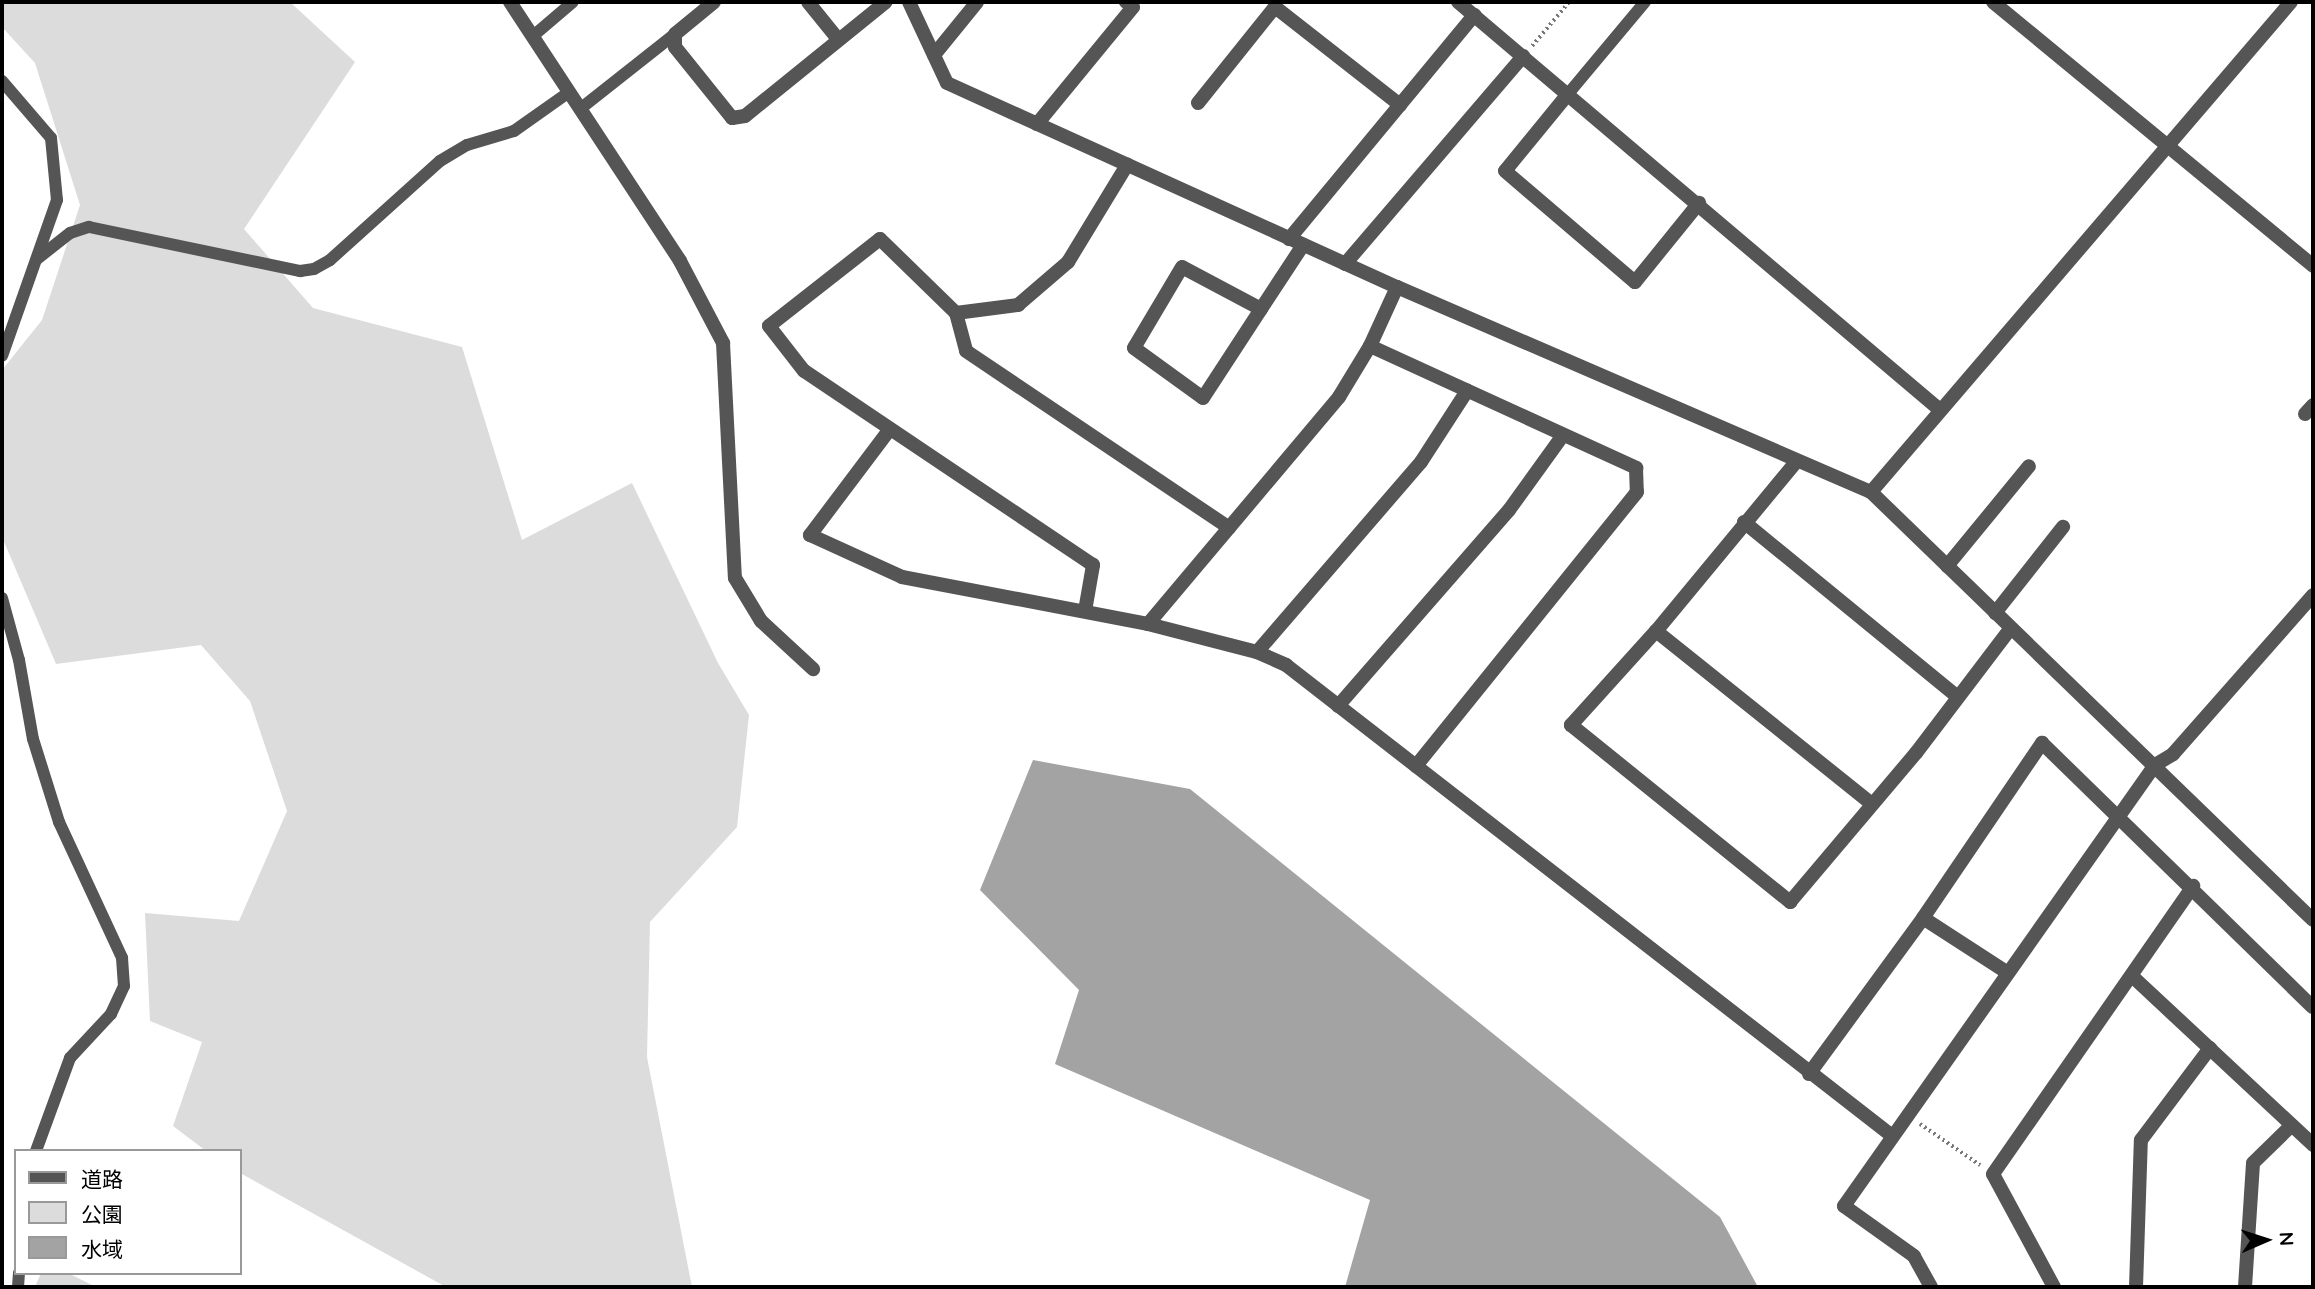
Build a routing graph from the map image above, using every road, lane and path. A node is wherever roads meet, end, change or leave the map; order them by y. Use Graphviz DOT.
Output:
graph roads {
  1 [pos="510,2"];
  2 [pos="573,2"];
  3 [pos="714,2"];
  4 [pos="808,2"];
  5 [pos="886,2"];
  6 [pos="909,2"];
  7 [pos="977,2"];
  8 [pos="1126,2"];
  9 [pos="1458,2"];
  10 [pos="1569,2"];
  11 [pos="1645,2"];
  12 [pos="1993,2"];
  13 [pos="2291,2"];
  14 [pos="1474,15"];
  15 [pos="675,34"];
  16 [pos="533,36"];
  17 [pos="838,40"];
  18 [pos="933,55"];
  19 [pos="1523,56"];
  20 [pos="2,81"];
  21 [pos="569,92"];
  22 [pos="1568,94"];
  23 [pos="1198,103"];
  24 [pos="1399,105"];
  25 [pos="580,108"];
  26 [pos="1037,124"];
  27 [pos="2169,148"];
  28 [pos="1127,165"];
  29 [pos="1699,204"];
  30 [pos="1289,239"];
  31 [pos="1303,245"];
  32 [pos="37,259"];
  33 [pos="1345,264"];
  34 [pos="2313,266"];
  35 [pos="1397,288"];
  36 [pos="1261,309"];
  37 [pos="956,313"];
  38 [pos="1370,346"];
  39 [pos="2,356"];
  40 [pos="1467,391"];
  41 [pos="1940,410"];
  42 [pos="890,429"];
  43 [pos="1563,435"];
  44 [pos="1796,462"];
  45 [pos="2029,466"];
  46 [pos="1871,492"];
  47 [pos="1744,522"];
  48 [pos="2063,527"];
  49 [pos="1228,528"];
  50 [pos="1947,566"];
  51 [pos="2313,595"];
  52 [pos="2,598"];
  53 [pos="1085,611"];
  54 [pos="1995,614"];
  55 [pos="1147,624"];
  56 [pos="2010,629"];
  57 [pos="1656,631"];
  58 [pos="1257,652"];
  59 [pos="813,669"];
  60 [pos="1958,697"];
  61 [pos="1338,706"];
  62 [pos="2155,765"];
  63 [pos="1416,766"];
  64 [pos="1872,804"];
  65 [pos="2117,814"];
  66 [pos="2193,886"];
  67 [pos="1923,918"];
  68 [pos="2313,920"];
  69 [pos="2008,973"];
  70 [pos="2133,976"];
  71 [pos="2313,1007"];
  72 [pos="2210,1048"];
  73 [pos="1809,1073"];
  74 [pos="1907,1115"];
  75 [pos="2292,1125"];
  76 [pos="1891,1135"];
  77 [pos="2313,1145"];
  78 [pos="36,1149"];
  79 [pos="1993,1174"];
  80 [pos="1931,1287"];
  81 [pos="2053,1287"];
  82 [pos="2136,1287"];
  83 [pos="2245,1287"];
  1 -- 16 [label="street"];
  2 -- 16 [label="lane"];
  3 -- 15 [label="street"];
  4 -- 17 [label="street"];
  5 -- 17 [label="street"];
  6 -- 18 [label="street"];
  7 -- 18 [label="street"];
  8 -- 26 [label="street"];
  9 -- 14 [label="street"];
  10 -- 19 [label="path"];
  11 -- 22 [label="lane"];
  12 -- 27 [label="street"];
  13 -- 27 [label="street"];
  14 -- 19 [label="street"];
  14 -- 24 [label="street"];
  15 -- 17 [label="street"];
  15 -- 25 [label="lane"];
  16 -- 21 [label="street"];
  18 -- 26 [label="street"];
  19 -- 22 [label="street"];
  19 -- 33 [label="street"];
  20 -- 32 [label="lane"];
  21 -- 25 [label="street"];
  21 -- 32 [label="lane"];
  22 -- 29 [label="street"];
  22 -- 29 [label="street"];
  23 -- 24 [label="street"];
  24 -- 30 [label="street"];
  25 -- 59 [label="street"];
  26 -- 28 [label="street"];
  27 -- 34 [label="street"];
  27 -- 41 [label="street"];
  28 -- 30 [label="street"];
  28 -- 37 [label="street"];
  29 -- 41 [label="street"];
  30 -- 31 [label="street"];
  31 -- 33 [label="street"];
  31 -- 36 [label="street"];
  32 -- 39 [label="lane"];
  33 -- 35 [label="street"];
  35 -- 38 [label="street"];
  35 -- 44 [label="street"];
  36 -- 36 [label="street"];
  37 -- 42 [label="street"];
  37 -- 49 [label="street"];
  38 -- 40 [label="street"];
  38 -- 49 [label="street"];
  40 -- 43 [label="street"];
  40 -- 58 [label="street"];
  41 -- 46 [label="street"];
  42 -- 53 [label="street"];
  42 -- 53 [label="street"];
  43 -- 61 [label="street"];
  43 -- 63 [label="street"];
  44 -- 46 [label="street"];
  44 -- 47 [label="street"];
  45 -- 50 [label="street"];
  46 -- 50 [label="street"];
  47 -- 57 [label="street"];
  47 -- 60 [label="street"];
  48 -- 54 [label="street"];
  49 -- 55 [label="street"];
  50 -- 54 [label="street"];
  51 -- 62 [label="street"];
  52 -- 78 [label="lane"];
  53 -- 55 [label="street"];
  54 -- 56 [label="street"];
  55 -- 58 [label="street"];
  56 -- 60 [label="street"];
  56 -- 62 [label="street"];
  57 -- 64 [label="street"];
  57 -- 64 [label="street"];
  58 -- 61 [label="street"];
  60 -- 64 [label="street"];
  61 -- 63 [label="street"];
  62 -- 65 [label="street"];
  62 -- 68 [label="street"];
  63 -- 73 [label="street"];
  65 -- 66 [label="street"];
  65 -- 67 [label="street"];
  65 -- 69 [label="street"];
  66 -- 70 [label="street"];
  66 -- 71 [label="street"];
  67 -- 69 [label="street"];
  67 -- 73 [label="street"];
  69 -- 74 [label="street"];
  70 -- 72 [label="street"];
  70 -- 79 [label="street"];
  72 -- 75 [label="street"];
  72 -- 82 [label="street"];
  73 -- 76 [label="street"];
  74 -- 76 [label="street"];
  74 -- 79 [label="path"];
  75 -- 77 [label="street"];
  75 -- 83 [label="street"];
  76 -- 80 [label="street"];
  79 -- 81 [label="street"];
}
